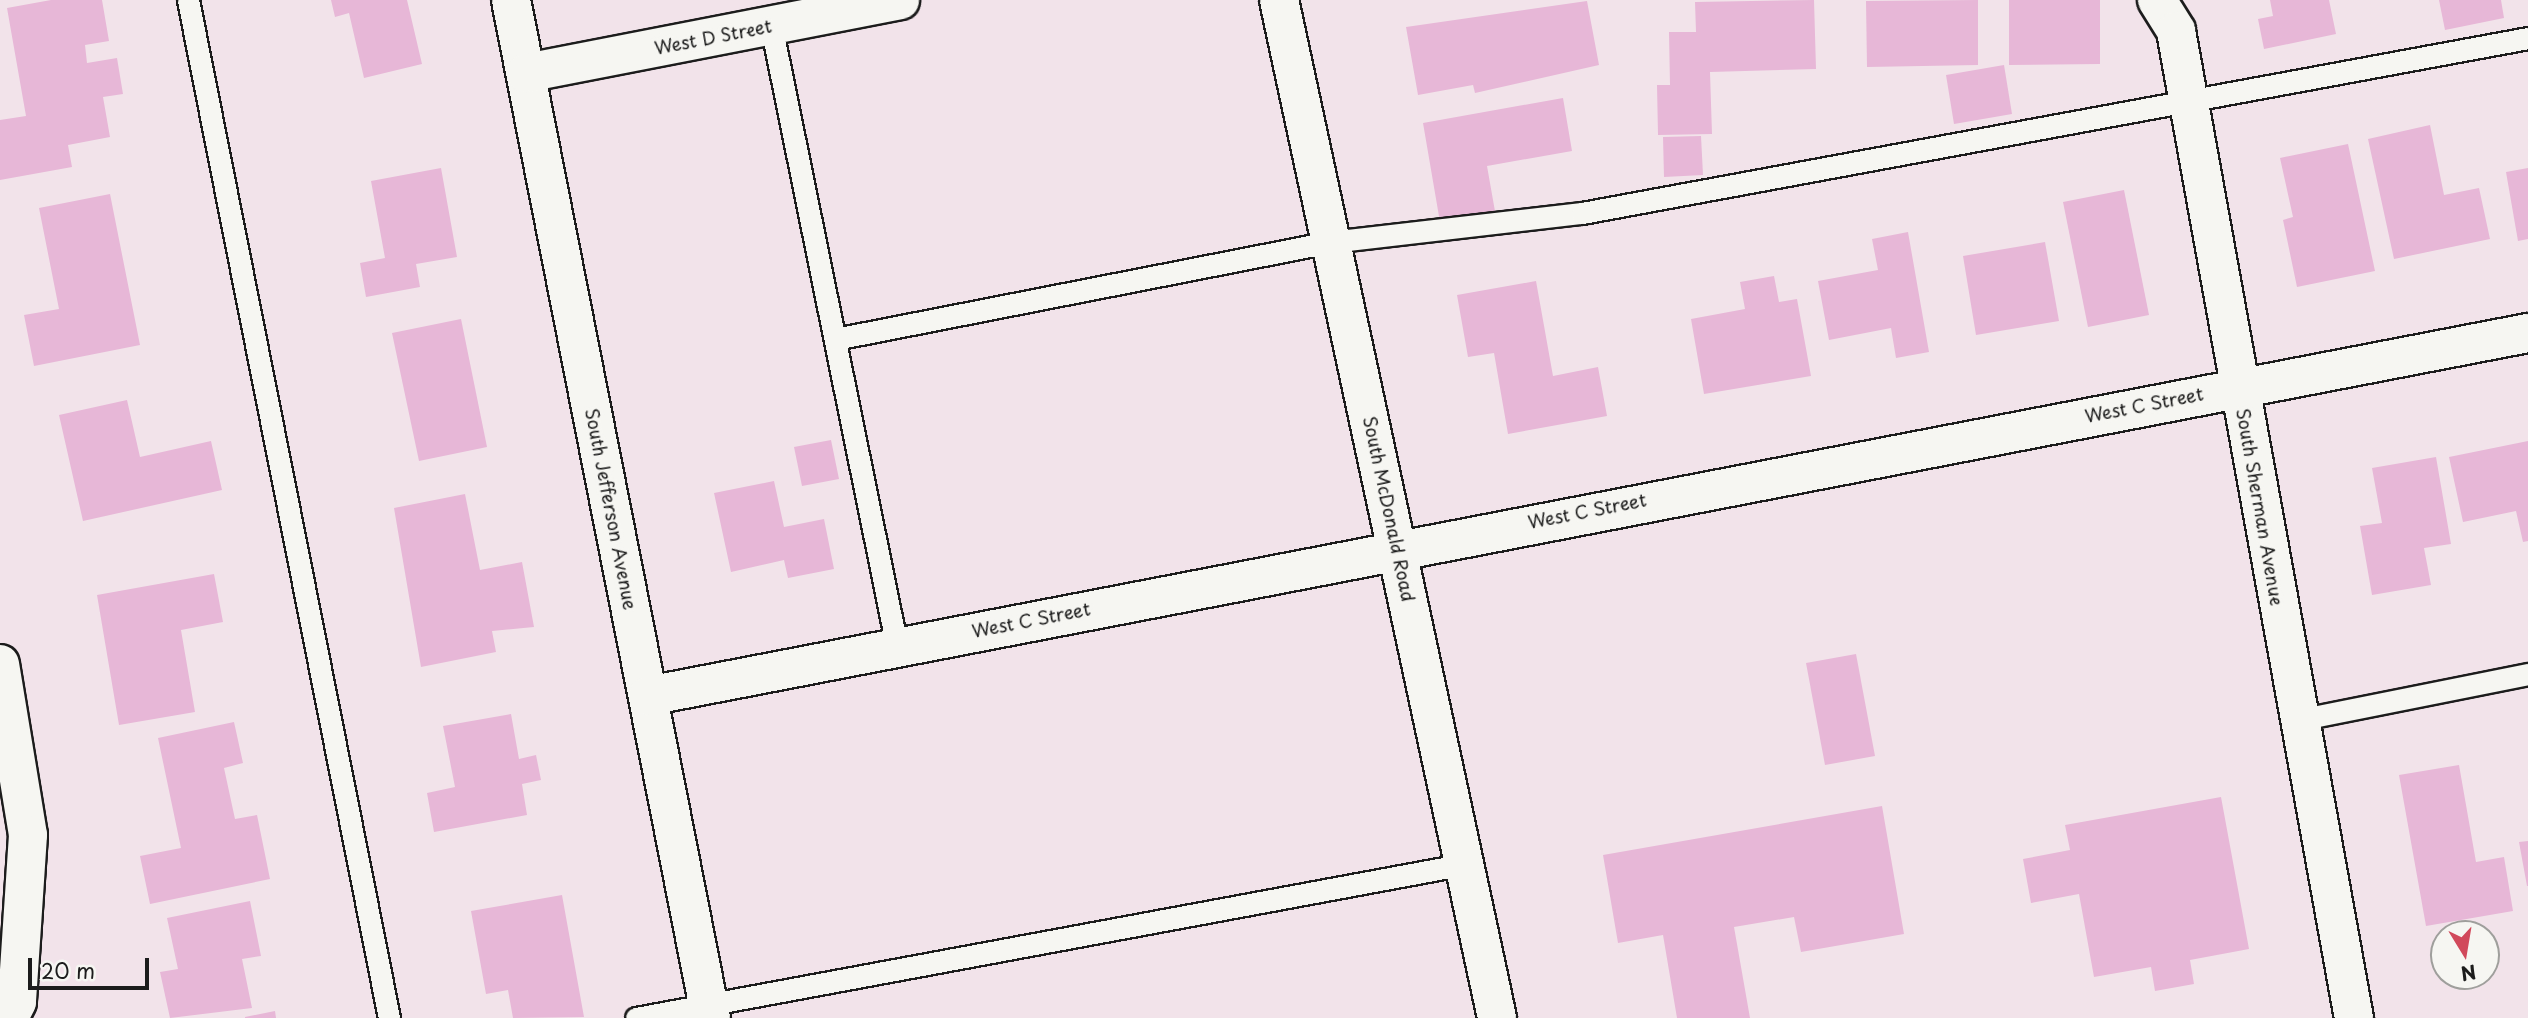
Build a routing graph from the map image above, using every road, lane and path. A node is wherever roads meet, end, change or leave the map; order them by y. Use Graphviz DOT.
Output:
graph roads {
  1 [pos="188,0"];
  2 [pos="512,0"];
  3 [pos="900,0"];
  4 [pos="1279,0"];
  5 [pos="2157,0"];
  6 [pos="771,25"];
  7 [pos="2528,38"];
  8 [pos="526,73"];
  9 [pos="2189,100"];
  10 [pos="1330,242"];
  11 [pos="2528,333"];
  12 [pos="835,339"];
  13 [pos="2238,387"];
  14 [pos="1397,547"];
  15 [pos="897,647"];
  16 [pos="0,664"];
  17 [pos="2528,674"];
  18 [pos="648,696"];
  19 [pos="2298,720"];
  20 [pos="1465,864"];
  21 [pos="710,1011"];
  22 [pos="9,1018"];
  23 [pos="389,1018"];
  24 [pos="636,1018"];
  25 [pos="1497,1018"];
  26 [pos="2354,1018"];
  1 -- 23 [label="lane"];
  2 -- 8 [label="street, South Jefferson Avenue"];
  3 -- 6 [label="street, West D Street"];
  4 -- 10 [label="street, South McDonald Road"];
  5 -- 9 [label="street, South Sherman Avenue"];
  6 -- 8 [label="street, West D Street"];
  6 -- 12 [label="lane"];
  7 -- 9 [label="lane"];
  8 -- 18 [label="street, South Jefferson Avenue"];
  9 -- 10 [label="lane"];
  9 -- 13 [label="street, South Sherman Avenue"];
  10 -- 12 [label="lane"];
  10 -- 14 [label="street, South McDonald Road"];
  11 -- 13 [label="street, West C Street"];
  12 -- 15 [label="lane"];
  13 -- 14 [label="street, West C Street"];
  13 -- 19 [label="street, South Sherman Avenue"];
  14 -- 15 [label="street, West C Street"];
  14 -- 20 [label="street, South McDonald Road"];
  15 -- 18 [label="street, West C Street"];
  16 -- 22 [label="street"];
  17 -- 19 [label="lane"];
  18 -- 21 [label="street, South Jefferson Avenue"];
  19 -- 26 [label="street, South Sherman Avenue"];
  20 -- 21 [label="lane"];
  20 -- 25 [label="street, South McDonald Road"];
  21 -- 24 [label="lane"];
}
